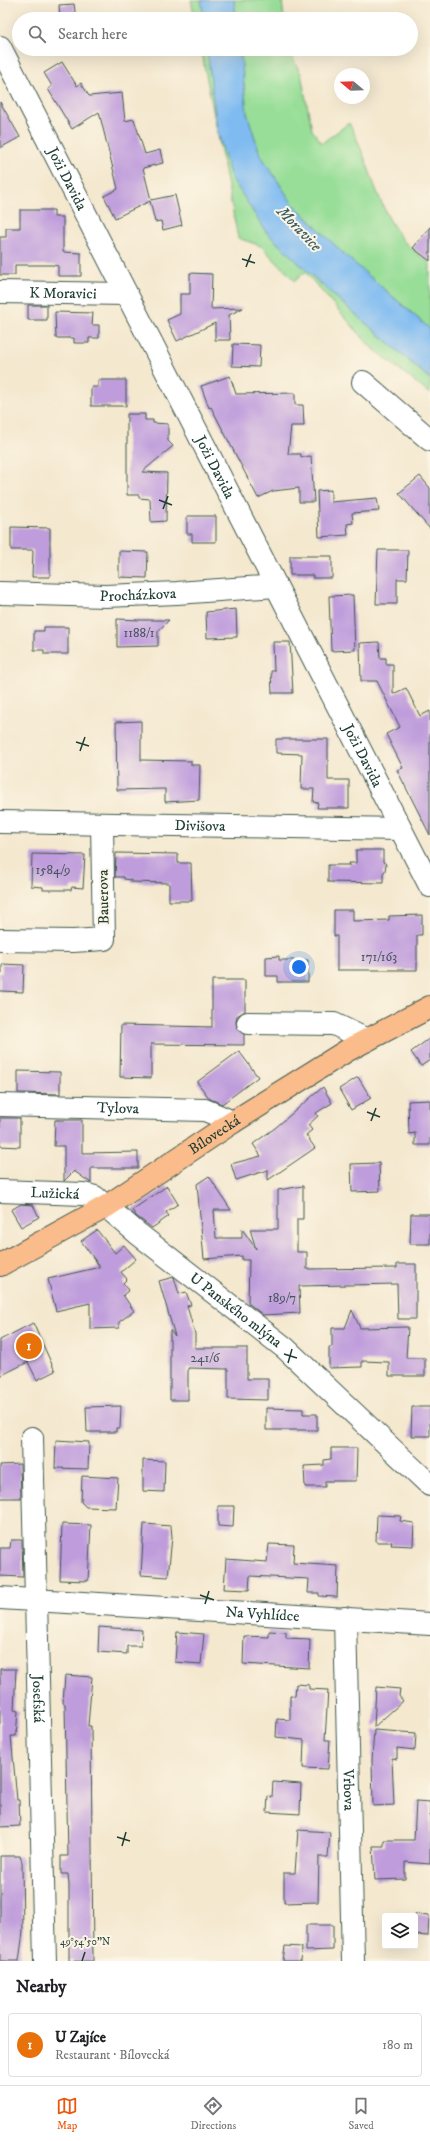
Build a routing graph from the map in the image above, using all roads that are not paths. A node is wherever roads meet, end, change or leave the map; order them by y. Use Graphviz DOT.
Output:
graph roads {
  1 [pos="0,47"];
  2 [pos="0,292"];
  3 [pos="126,294"];
  4 [pos="363,382"];
  5 [pos="430,440"];
  6 [pos="276,586"];
  7 [pos="0,594"];
  8 [pos="0,822"];
  9 [pos="102,824"];
  10 [pos="400,829"];
  11 [pos="430,886"];
  12 [pos="0,940"];
  13 [pos="430,1007"];
  14 [pos="248,1023"];
  15 [pos="367,1040"];
  16 [pos="0,1105"];
  17 [pos="233,1122"];
  18 [pos="0,1191"];
  19 [pos="107,1206"];
  20 [pos="0,1265"];
  21 [pos="32,1438"];
  22 [pos="430,1486"];
  23 [pos="0,1598"];
  24 [pos="37,1600"];
  25 [pos="345,1618"];
  26 [pos="430,1624"];
  27 [pos="45,1961"];
  28 [pos="353,1961"];
  1 -- 3 [label="street, Joži Davida"];
  2 -- 3 [label="street, K Moravici"];
  3 -- 6 [label="street, Joži Davida"];
  4 -- 5 [label="street"];
  6 -- 7 [label="street, Procházkova"];
  6 -- 10 [label="street, Joži Davida"];
  8 -- 9 [label="street, Divišova"];
  9 -- 10 [label="street, Divišova"];
  9 -- 12 [label="street, Bauerova"];
  10 -- 11 [label="street, Joži Davida"];
  13 -- 15 [label="main road, Bílovecká"];
  14 -- 15 [label="street"];
  15 -- 17 [label="main road, Bílovecká"];
  16 -- 17 [label="street, Tylova"];
  17 -- 19 [label="main road, Bílovecká"];
  18 -- 19 [label="street, Lužická"];
  19 -- 20 [label="main road, Bílovecká"];
  19 -- 22 [label="street, U Panského mlýna"];
  21 -- 24 [label="street, Josefská"];
  23 -- 24 [label="street, Na Vyhlídce"];
  24 -- 25 [label="street, Na Vyhlídce"];
  24 -- 27 [label="street, Josefská"];
  25 -- 26 [label="street, Na Vyhlídce"];
  25 -- 28 [label="street, Vrbova"];
}
